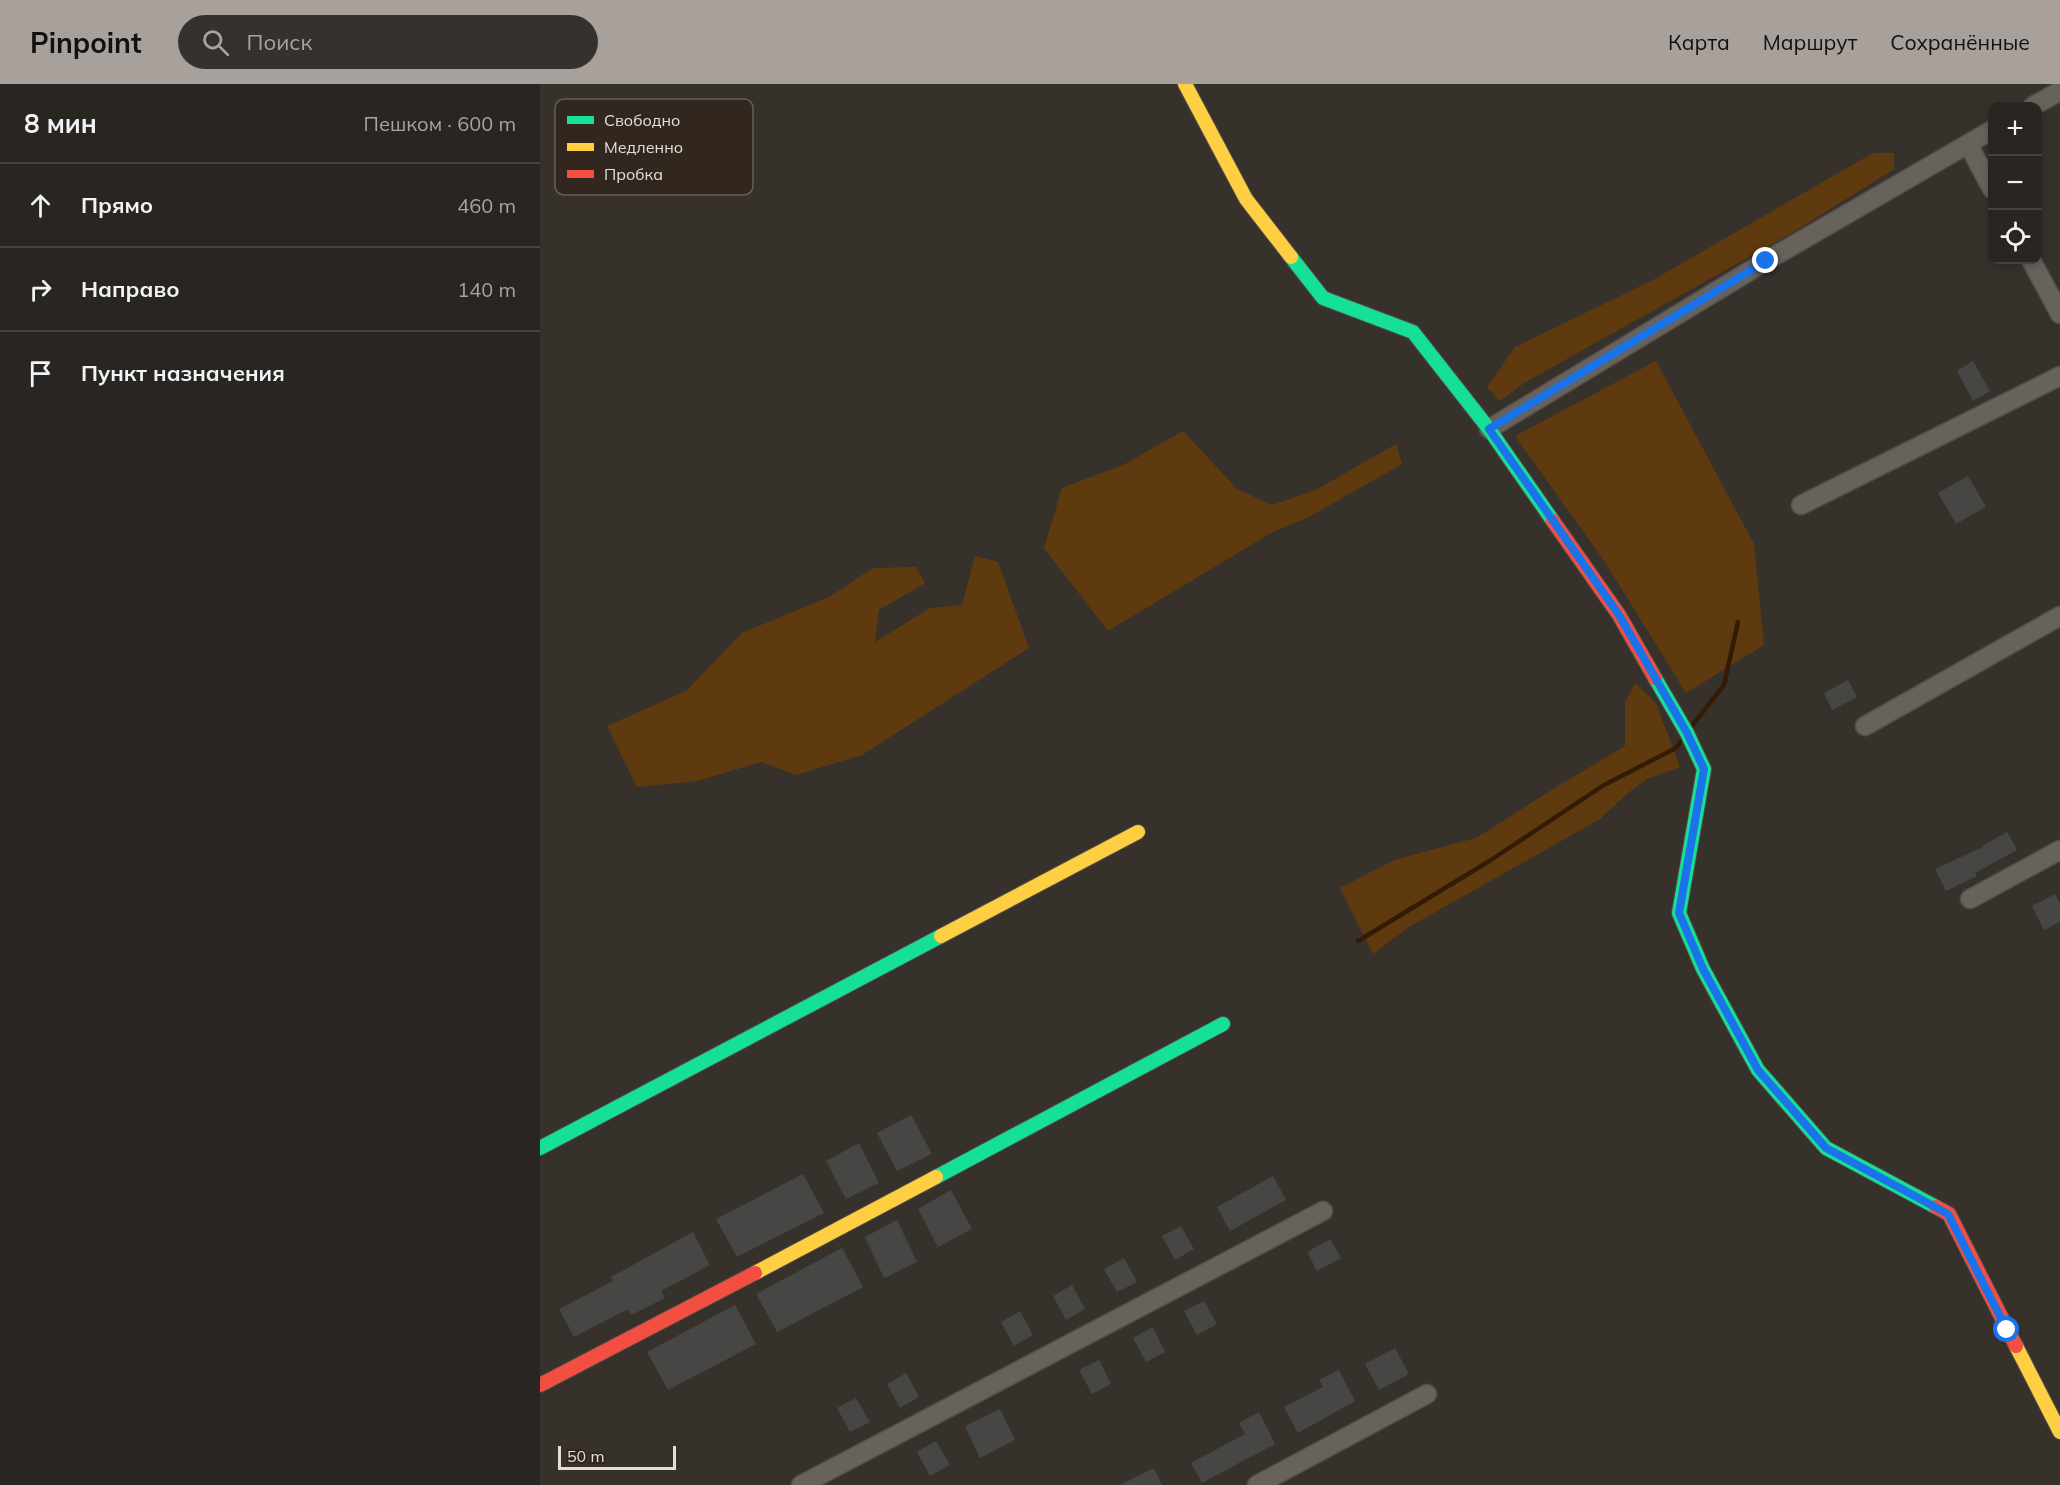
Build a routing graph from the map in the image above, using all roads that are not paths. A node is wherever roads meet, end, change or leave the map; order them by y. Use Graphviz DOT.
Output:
graph roads {
  1 [pos="1185,84"];
  2 [pos="2060,91"];
  3 [pos="2039,102"];
  4 [pos="1988,132"];
  5 [pos="1968,144"];
  6 [pos="1988,182"];
  7 [pos="2033,264"];
  8 [pos="2060,314"];
  9 [pos="2060,376"];
  10 [pos="1489,429"];
  11 [pos="1801,505"];
  12 [pos="2060,616"];
  13 [pos="1865,726"];
  14 [pos="1138,832"];
  15 [pos="2060,850"];
  16 [pos="1970,899"];
  17 [pos="1223,1024"];
  18 [pos="540,1148"];
  19 [pos="1323,1211"];
  20 [pos="540,1385"];
  21 [pos="1428,1394"];
  22 [pos="2060,1432"];
  23 [pos="801,1485"];
  24 [pos="1257,1485"];
  1 -- 10 [label="street"];
  2 -- 3 [label="street"];
  4 -- 5 [label="street"];
  5 -- 6 [label="street"];
  5 -- 10 [label="street"];
  7 -- 8 [label="street"];
  9 -- 11 [label="street"];
  10 -- 22 [label="street"];
  12 -- 13 [label="street"];
  14 -- 18 [label="street"];
  15 -- 16 [label="street"];
  17 -- 20 [label="street"];
  19 -- 23 [label="street"];
  21 -- 24 [label="street"];
}
